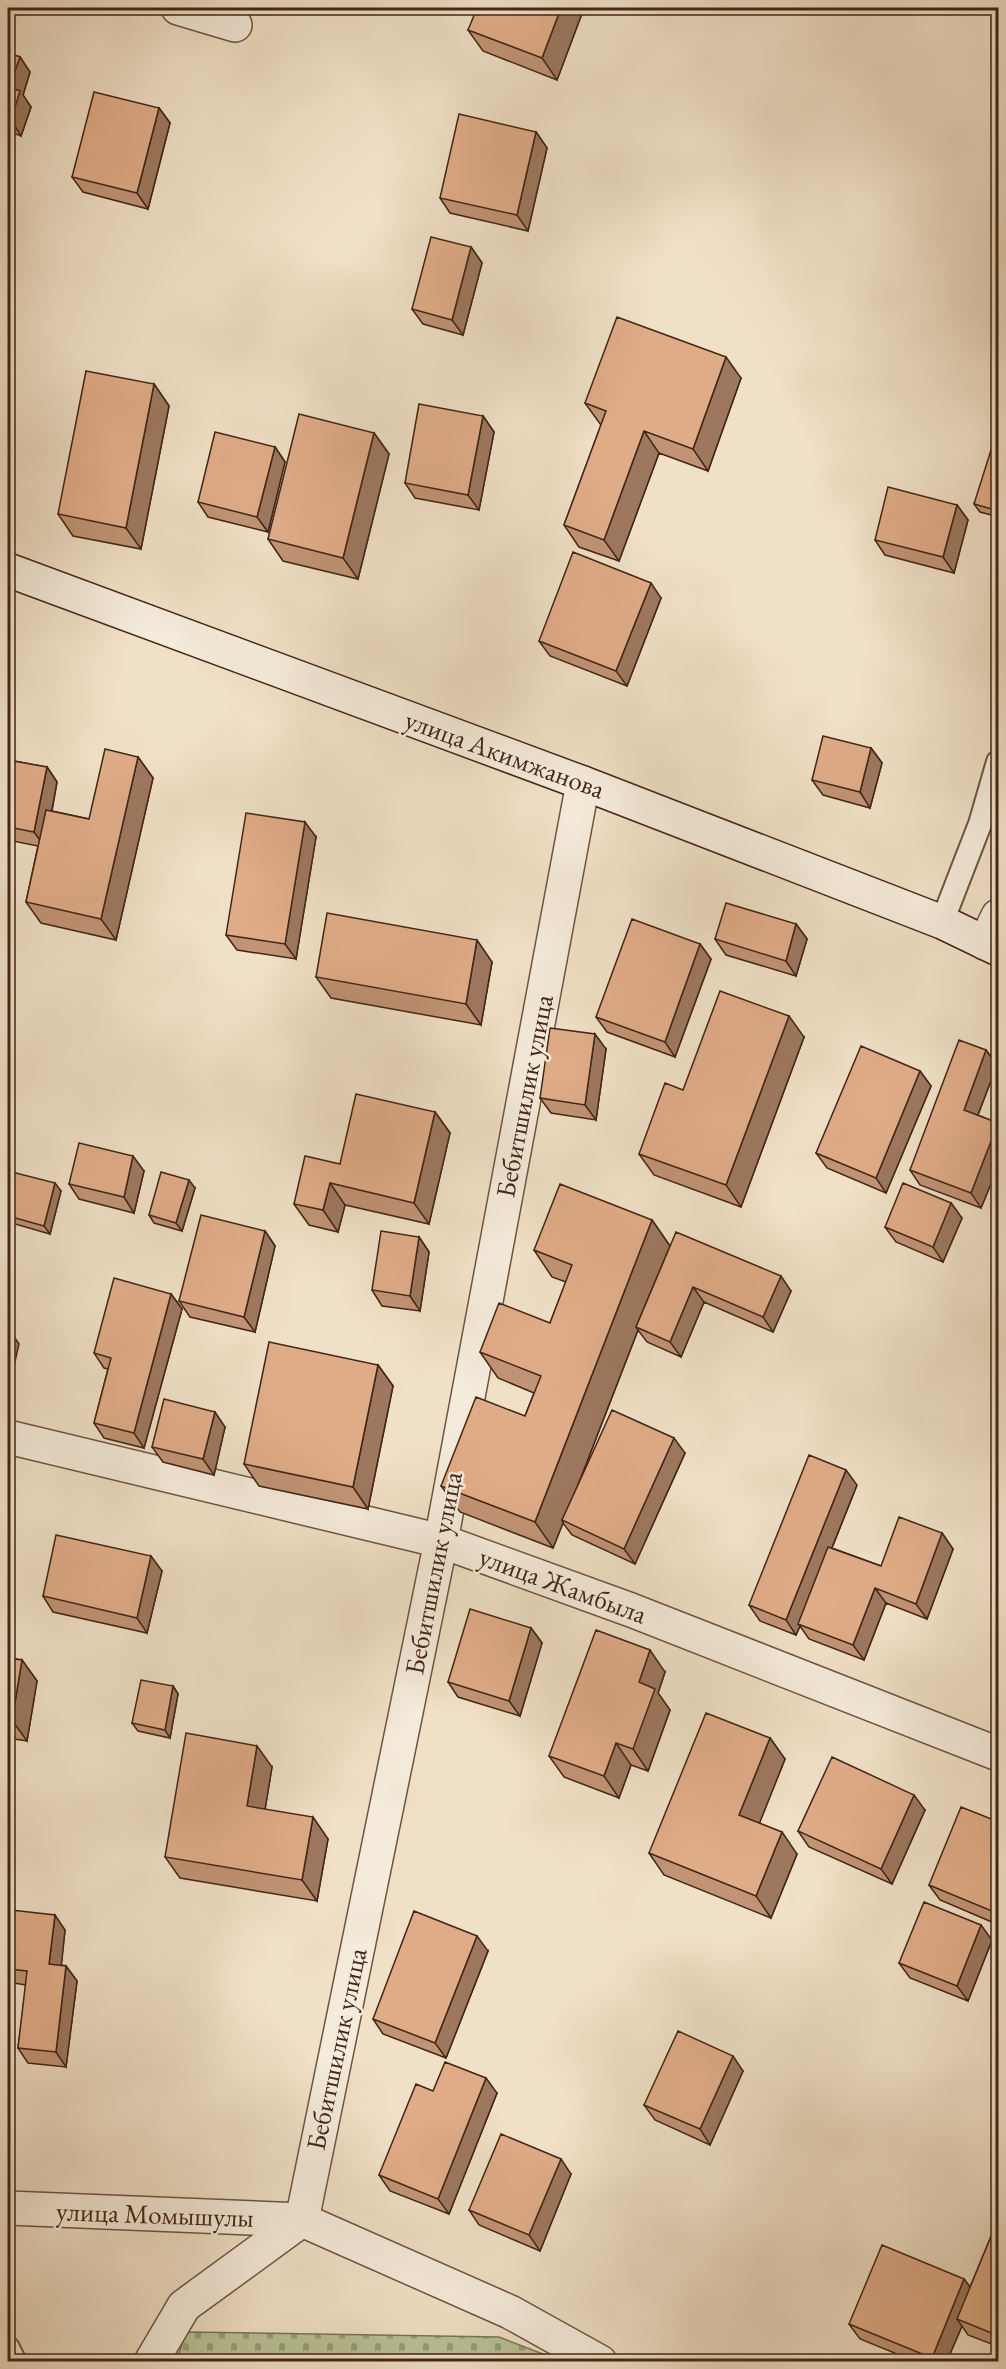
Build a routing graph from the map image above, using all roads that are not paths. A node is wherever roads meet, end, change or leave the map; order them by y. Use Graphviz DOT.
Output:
graph roads {
  1 [pos="178,8"];
  2 [pos="235,25"];
  3 [pos="8,570"];
  4 [pos="999,762"];
  5 [pos="583,783"];
  6 [pos="942,921"];
  7 [pos="994,936"];
  8 [pos="8,1437"];
  9 [pos="441,1541"];
  10 [pos="999,1754"];
  11 [pos="8,2208"];
  12 [pos="302,2220"];
  13 [pos="151,2361"];
  14 [pos="600,2361"];
  1 -- 2 [label="street"];
  3 -- 5 [label="street, улица Акимжанова"];
  4 -- 6 [label="lane"];
  5 -- 6 [label="street, улица Акимжанова"];
  5 -- 9 [label="street, Бебитшилик улица"];
  6 -- 7 [label="street, улица Акимжанова"];
  8 -- 9 [label="street, улица Жамбыла"];
  9 -- 10 [label="street, улица Жамбыла"];
  9 -- 12 [label="street, Бебитшилик улица"];
  11 -- 12 [label="street, улица Момышулы"];
  12 -- 13 [label="street"];
  12 -- 14 [label="street"];
}
